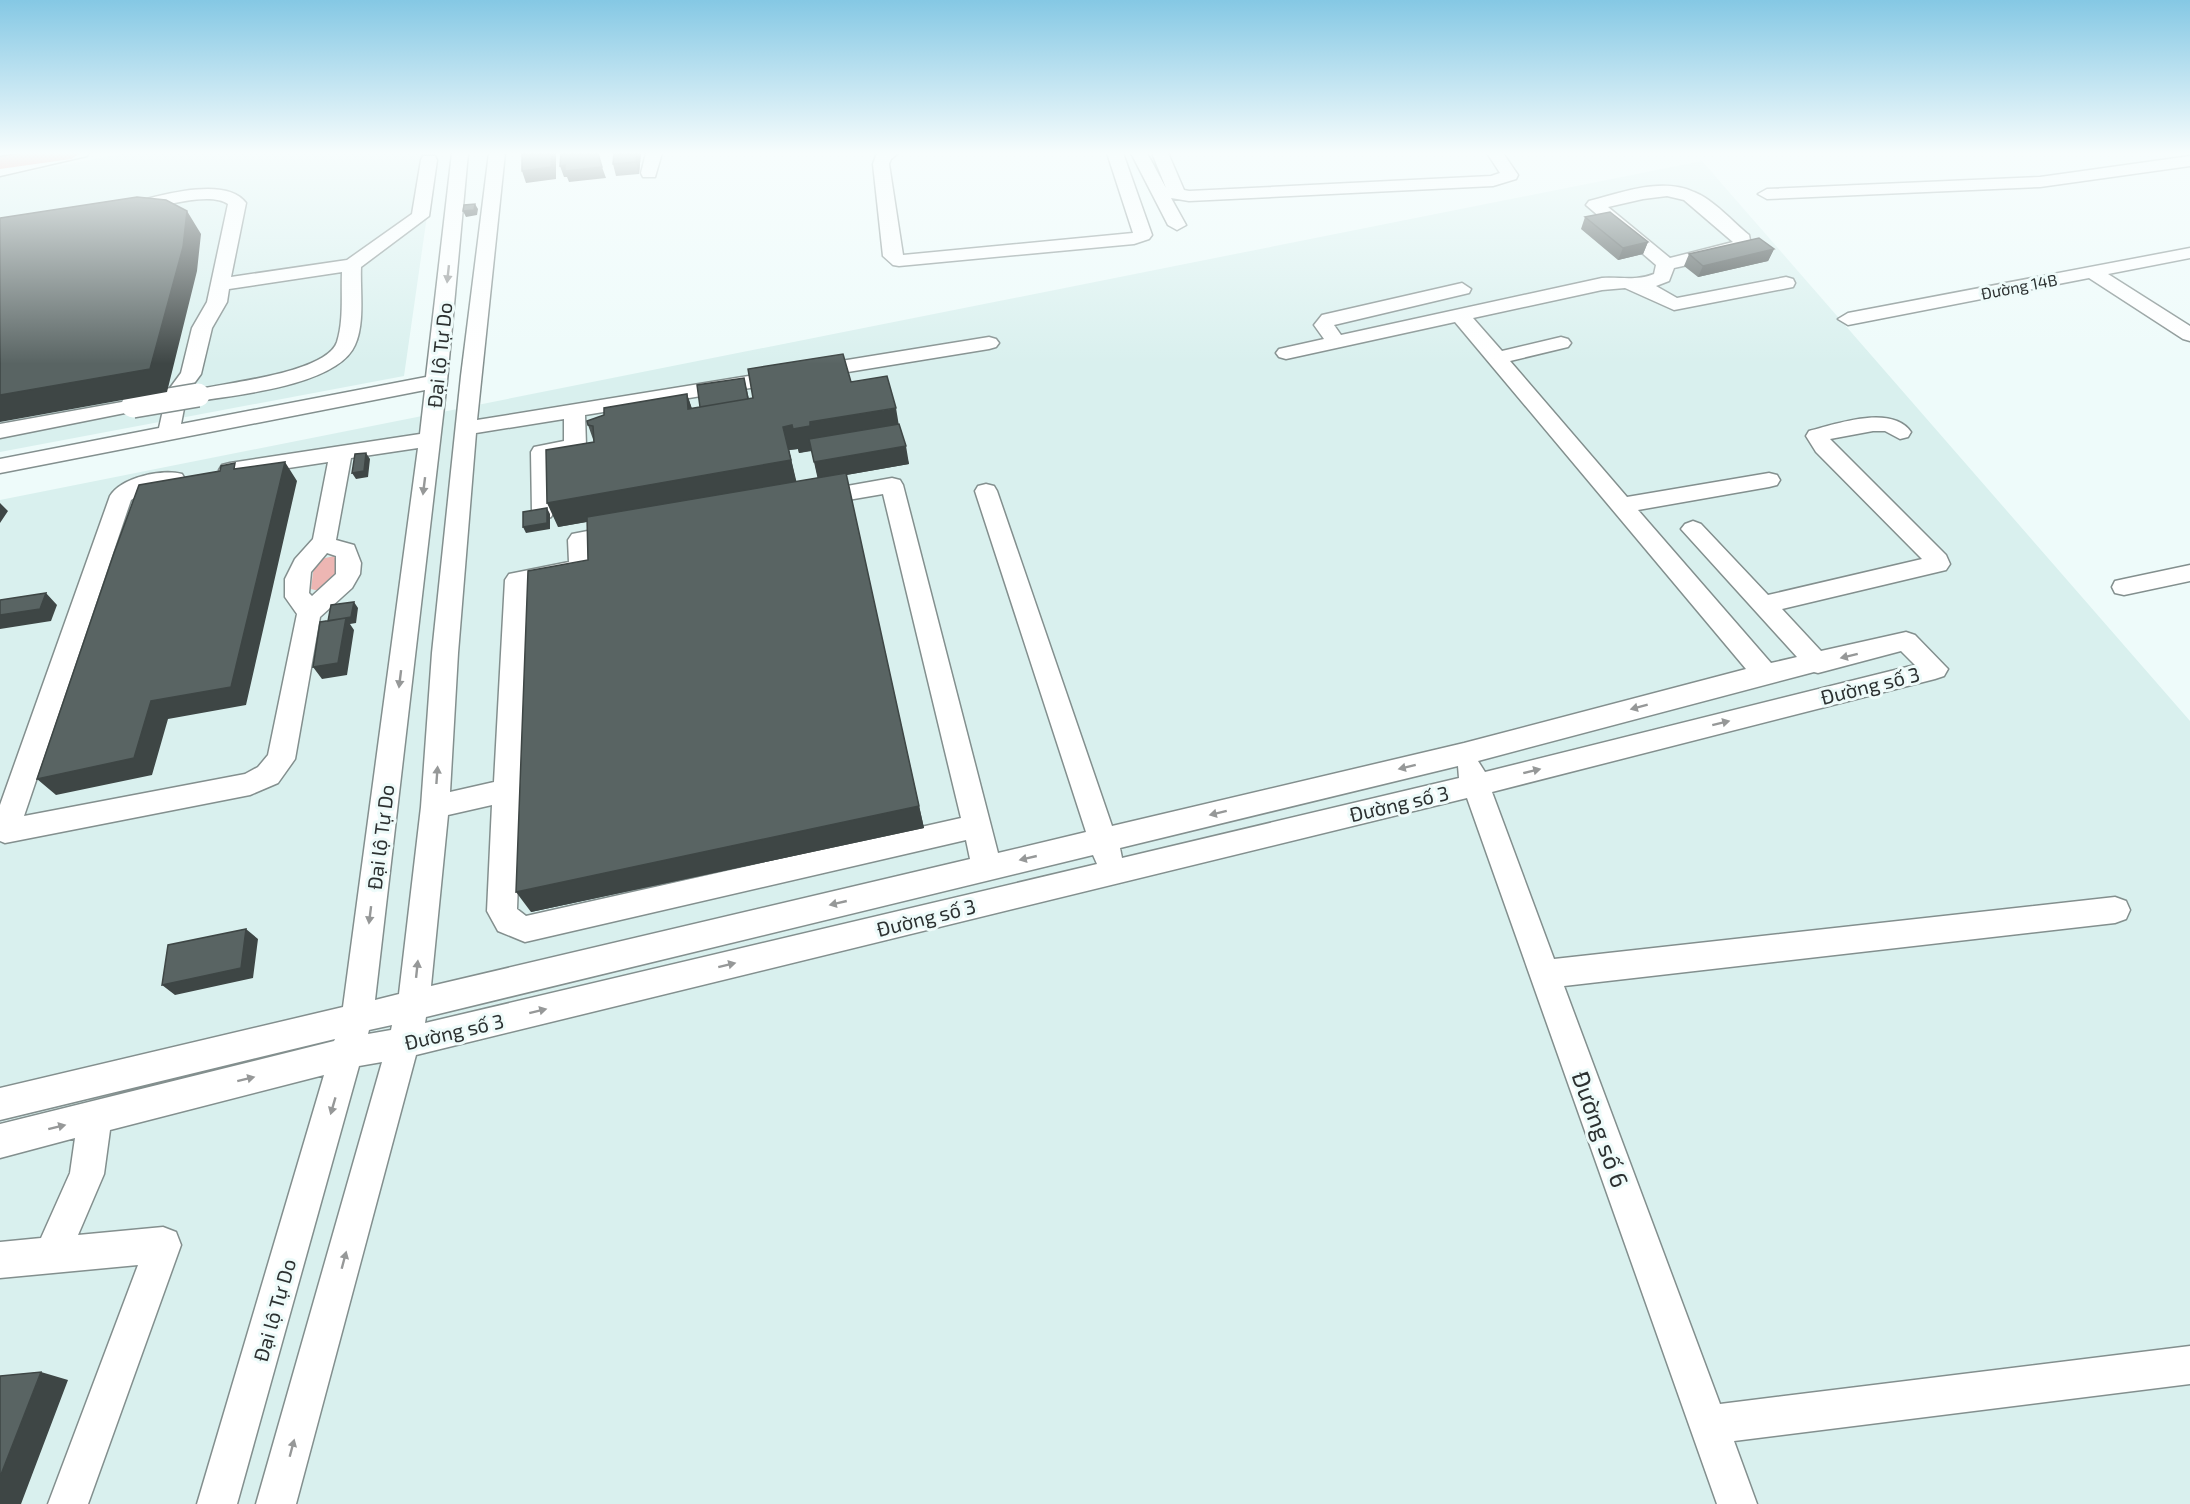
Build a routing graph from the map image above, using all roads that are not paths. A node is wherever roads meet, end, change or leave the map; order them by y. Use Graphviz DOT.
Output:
graph roads {
  1 [pos="234,223"];
  2 [pos="397,223"];
  3 [pos="410,223"];
  4 [pos="453,223"];
  5 [pos="489,223"];
  6 [pos="888,223"];
  7 [pos="1139,223"];
  8 [pos="1618,223"];
  9 [pos="1724,223"];
  10 [pos="2190,254"];
  11 [pos="286,262"];
  12 [pos="1666,264"];
  13 [pos="352,265"];
  14 [pos="244,269"];
  15 [pos="2092,272"];
  16 [pos="222,278"];
  17 [pos="1786,283"];
  18 [pos="1639,286"];
  19 [pos="1462,289"];
  20 [pos="1460,315"];
  21 [pos="1848,319"];
  22 [pos="2190,335"];
  23 [pos="1336,342"];
  24 [pos="989,343"];
  25 [pos="1562,343"];
  26 [pos="1286,353"];
  27 [pos="1498,358"];
  28 [pos="437,381"];
  29 [pos="574,411"];
  30 [pos="466,428"];
  31 [pos="0,431"];
  32 [pos="1900,432"];
  33 [pos="168,434"];
  34 [pos="430,439"];
  35 [pos="341,453"];
  36 [pos="0,466"];
  37 [pos="1769,480"];
  38 [pos="986,490"];
  39 [pos="788,503"];
  40 [pos="1622,505"];
  41 [pos="543,512"];
  42 [pos="652,527"];
  43 [pos="1694,529"];
  44 [pos="324,540"];
  45 [pos="2190,573"];
  46 [pos="2124,587"];
  47 [pos="1762,606"];
  48 [pos="309,613"];
  49 [pos="1818,664"];
  50 [pos="1765,674"];
  51 [pos="1464,754"];
  52 [pos="1476,785"];
  53 [pos="507,790"];
  54 [pos="435,807"];
  55 [pos="977,826"];
  56 [pos="1101,841"];
  57 [pos="987,868"];
  58 [pos="1115,871"];
  59 [pos="2115,910"];
  60 [pos="1544,974"];
  61 [pos="414,1004"];
  62 [pos="357,1018"];
  63 [pos="403,1043"];
  64 [pos="349,1053"];
  65 [pos="0,1104"];
  66 [pos="95,1118"];
  67 [pos="0,1141"];
  68 [pos="51,1256"];
  69 [pos="0,1260"];
  70 [pos="2190,1365"];
  71 [pos="1709,1425"];
  72 [pos="68,1504"];
  73 [pos="217,1504"];
  74 [pos="276,1504"];
  75 [pos="1737,1504"];
  1 -- 16 [label="street"];
  2 -- 11 [label="street"];
  3 -- 13 [label="street"];
  4 -- 28 [label="street, Đại lộ Tự Do, one-way"];
  5 -- 30 [label="street, Đại lộ Tự Do"];
  6 -- 7 [label="street"];
  8 -- 12 [label="street"];
  9 -- 12 [label="street"];
  10 -- 15 [label="street, Đường 14B"];
  12 -- 18 [label="street"];
  13 -- 16 [label="street"];
  13 -- 31 [label="street, bridge"];
  14 -- 16 [label="street"];
  15 -- 21 [label="street, Đường 14B"];
  15 -- 22 [label="street"];
  16 -- 33 [label="street"];
  17 -- 18 [label="street"];
  18 -- 20 [label="street"];
  19 -- 23 [label="street"];
  20 -- 23 [label="street"];
  20 -- 27 [label="street"];
  23 -- 26 [label="street"];
  24 -- 29 [label="street"];
  25 -- 27 [label="street"];
  27 -- 40 [label="street"];
  28 -- 33 [label="street"];
  28 -- 34 [label="street, Đại lộ Tự Do"];
  29 -- 30 [label="street"];
  29 -- 41 [label="street"];
  54 -- 30 [label="street, Đại lộ Tự Do, one-way"];
  32 -- 47 [label="street"];
  33 -- 36 [label="street"];
  34 -- 35 [label="street"];
  34 -- 62 [label="street, Đại lộ Tự Do, one-way"];
  35 -- 44 [label="street"];
  35 -- 48 [label="street"];
  37 -- 40 [label="street"];
  38 -- 56 [label="street"];
  39 -- 55 [label="street"];
  40 -- 50 [label="street"];
  42 -- 53 [label="street"];
  43 -- 47 [label="street"];
  44 -- 48 [label="street"];
  44 -- 48 [label="street"];
  45 -- 46 [label="street"];
  47 -- 49 [label="street"];
  49 -- 50 [label="street, Đường số 3"];
  52 -- 49 [label="street, Đường số 3, one-way"];
  50 -- 51 [label="street, Đường số 3, one-way"];
  51 -- 52 [label="street, Đường số 6"];
  51 -- 56 [label="street, Đường số 3, one-way"];
  52 -- 58 [label="street, Đường số 3"];
  52 -- 60 [label="street, Đường số 6"];
  53 -- 54 [label="street"];
  53 -- 55 [label="street"];
  61 -- 54 [label="street, Đại lộ Tự Do, one-way"];
  55 -- 57 [label="street"];
  56 -- 57 [label="street, Đường số 3, one-way"];
  56 -- 58 [label="street"];
  57 -- 61 [label="street, Đường số 3, one-way"];
  63 -- 58 [label="street, Đường số 3, one-way"];
  59 -- 60 [label="street"];
  60 -- 71 [label="street, Đường số 6"];
  61 -- 62 [label="street, Đường số 3"];
  61 -- 63 [label="street, Đại lộ Tự Do"];
  62 -- 64 [label="street, Đại lộ Tự Do"];
  62 -- 65 [label="street, Đường số 3"];
  63 -- 64 [label="street, Đường số 3"];
  74 -- 63 [label="street, Đại lộ Tự Do, one-way"];
  66 -- 64 [label="street, Đường số 3, one-way"];
  64 -- 73 [label="street, Đại lộ Tự Do, one-way"];
  67 -- 66 [label="street, Đường số 3, one-way"];
  66 -- 68 [label="street"];
  68 -- 69 [label="street"];
  68 -- 72 [label="street"];
  70 -- 71 [label="street"];
  71 -- 75 [label="street, Đường số 6"];
}
